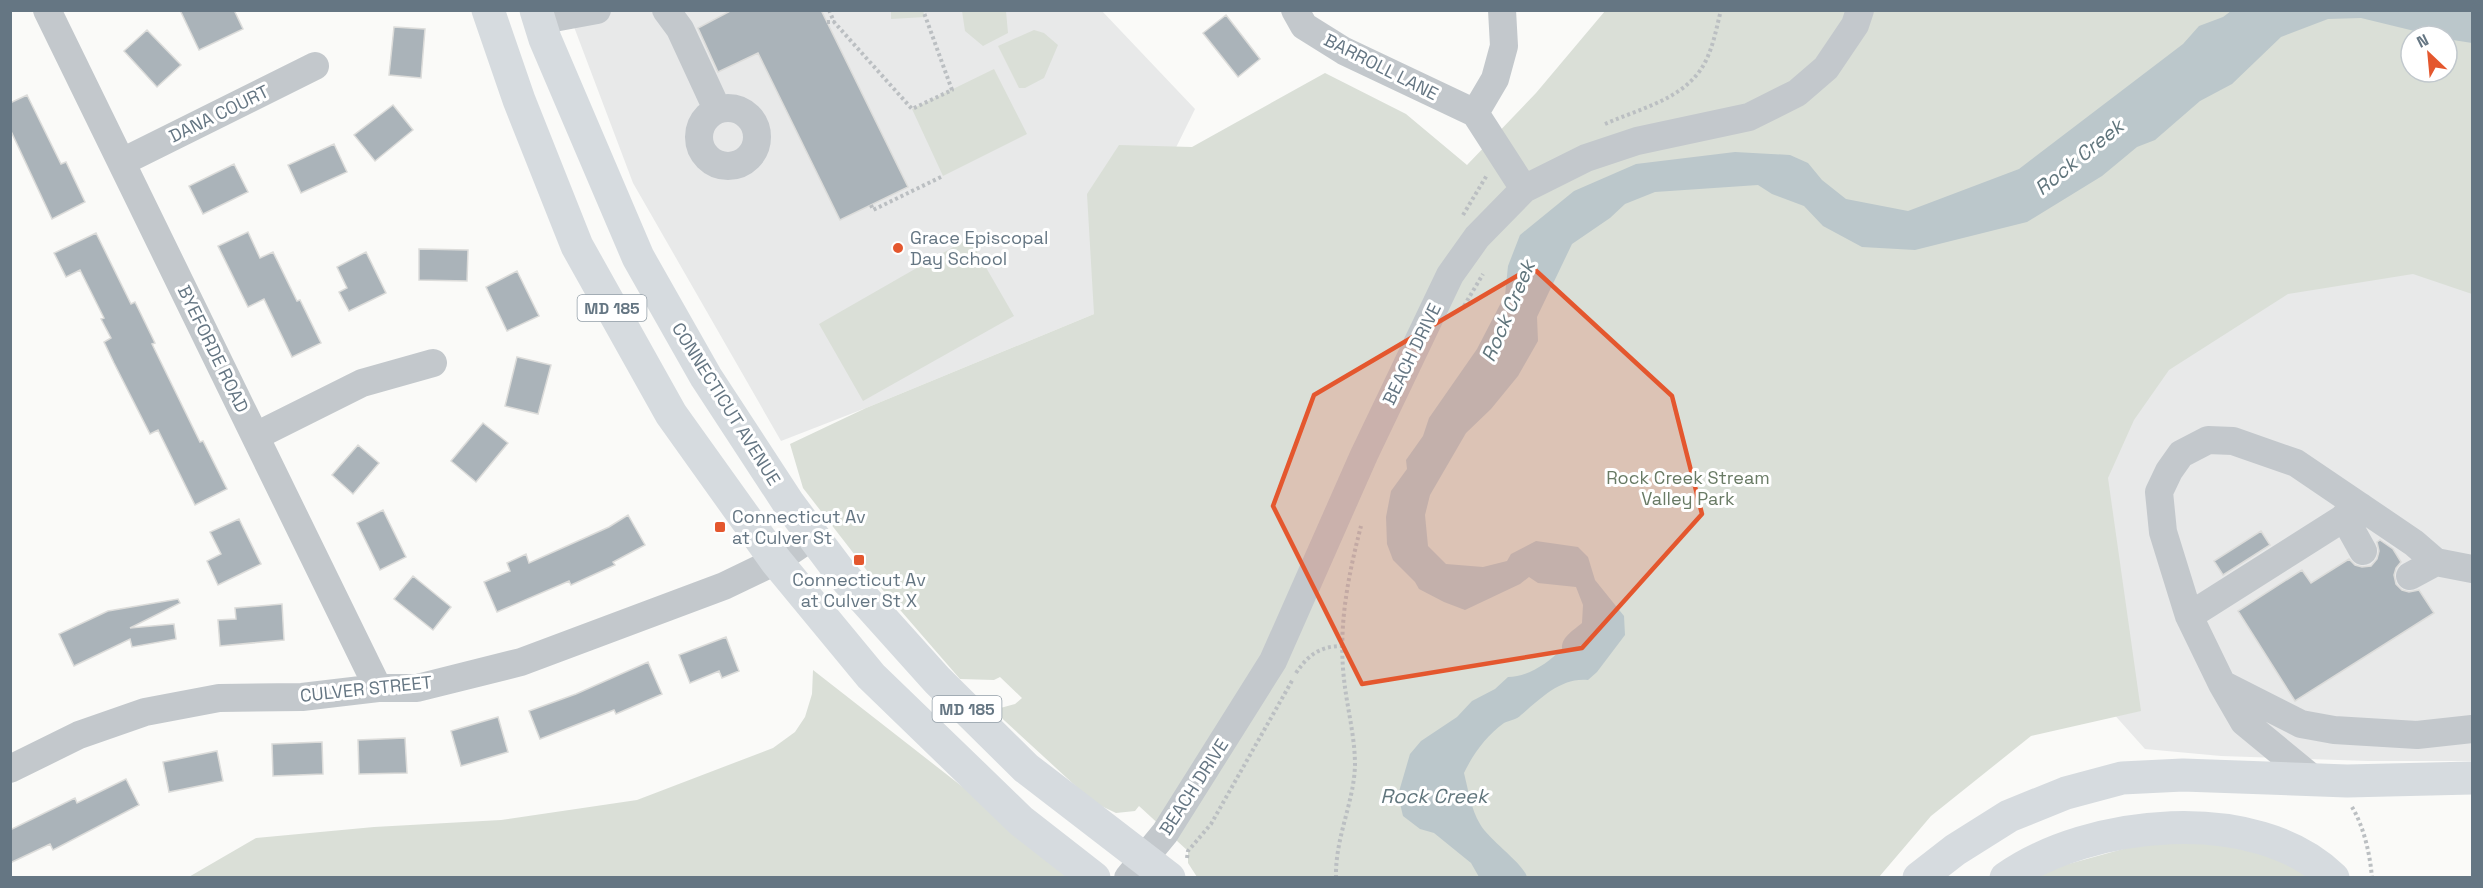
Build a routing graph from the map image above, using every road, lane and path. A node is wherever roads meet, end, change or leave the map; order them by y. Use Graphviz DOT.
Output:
graph roads {
  1 [pos="47,10"];
  2 [pos="597,10"];
  3 [pos="666,10"];
  4 [pos="829,10"];
  5 [pos="923,10"];
  6 [pos="1295,10"];
  7 [pos="1502,10"];
  8 [pos="1721,10"];
  9 [pos="1860,10"];
  10 [pos="537,14"];
  11 [pos="491,21"];
  12 [pos="826,22"];
  13 [pos="834,22"];
  14 [pos="315,66"];
  15 [pos="717,109"];
  16 [pos="1475,113"];
  17 [pos="1596,128"];
  18 [pos="122,162"];
  19 [pos="1492,169"];
  20 [pos="943,176"];
  21 [pos="1524,189"];
  22 [pos="871,205"];
  23 [pos="1464,224"];
  24 [pos="1485,269"];
  25 [pos="1463,308"];
  26 [pos="433,363"];
  27 [pos="256,436"];
  28 [pos="2352,512"];
  29 [pos="1362,523"];
  30 [pos="813,536"];
  31 [pos="2363,551"];
  32 [pos="776,561"];
  33 [pos="2436,562"];
  34 [pos="2472,568"];
  35 [pos="2410,576"];
  36 [pos="2189,616"];
  37 [pos="1342,646"];
  38 [pos="2222,684"];
  39 [pos="378,688"];
  40 [pos="2472,729"];
  41 [pos="10,769"];
  42 [pos="2312,778"];
  43 [pos="2472,778"];
  44 [pos="2347,781"];
  45 [pos="1157,869"];
  46 [pos="1094,878"];
  47 [pos="1336,878"];
  48 [pos="1919,878"];
  49 [pos="2006,878"];
  50 [pos="2332,878"];
  51 [pos="2372,878"];
  1 -- 18 [label="street, BYEFORDE ROAD"];
  2 -- 10 [label="street"];
  3 -- 15 [label="street"];
  4 -- 13 [label="path"];
  5 -- 13 [label="path"];
  6 -- 16 [label="street, BARROLL LANE"];
  7 -- 16 [label="street"];
  8 -- 17 [label="path"];
  9 -- 21 [label="street, BEACH DRIVE"];
  10 -- 11 [label="main road"];
  10 -- 30 [label="main road, CONNECTICUT AVENUE / MD 185"];
  11 -- 32 [label="main road, MD 185"];
  12 -- 13 [label="path"];
  14 -- 18 [label="street, DANA COURT"];
  16 -- 21 [label="street"];
  18 -- 27 [label="street, BYEFORDE ROAD"];
  19 -- 23 [label="path"];
  20 -- 22 [label="path"];
  21 -- 45 [label="street, BEACH DRIVE"];
  24 -- 25 [label="path"];
  26 -- 27 [label="street"];
  27 -- 39 [label="street, BYEFORDE ROAD"];
  28 -- 31 [label="street"];
  28 -- 33 [label="street"];
  28 -- 36 [label="street"];
  28 -- 36 [label="street"];
  29 -- 37 [label="path"];
  30 -- 32 [label="street, CULVER STREET"];
  30 -- 45 [label="main road, CONNECTICUT AVENUE / MD 185"];
  32 -- 39 [label="street, CULVER STREET"];
  32 -- 46 [label="main road, MD 185"];
  33 -- 34 [label="street"];
  33 -- 35 [label="street"];
  36 -- 38 [label="street"];
  37 -- 45 [label="path"];
  37 -- 47 [label="path"];
  38 -- 40 [label="street"];
  38 -- 42 [label="street"];
  39 -- 41 [label="street, CULVER STREET"];
  42 -- 44 [label="main road"];
  42 -- 48 [label="main road"];
  43 -- 44 [label="main road"];
  44 -- 51 [label="path"];
  49 -- 50 [label="main road"];
}
